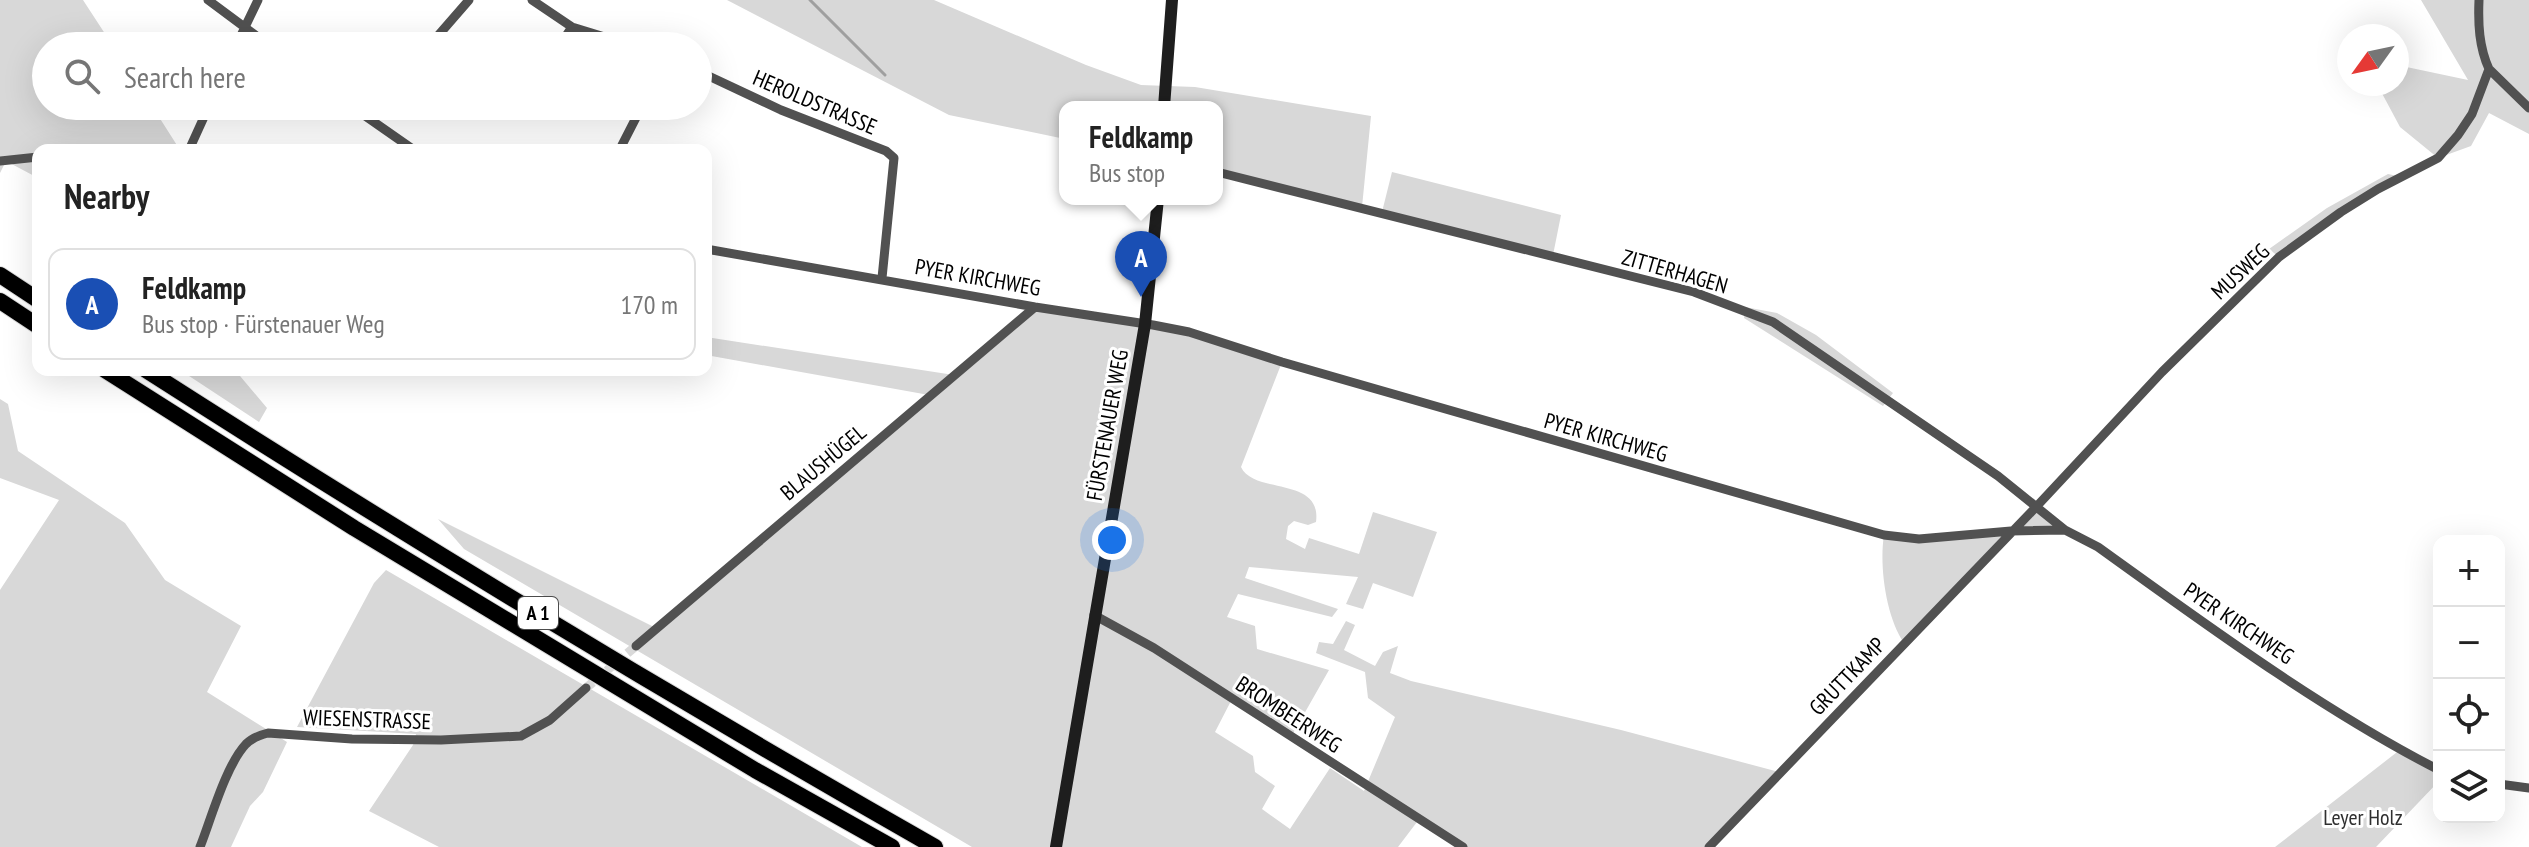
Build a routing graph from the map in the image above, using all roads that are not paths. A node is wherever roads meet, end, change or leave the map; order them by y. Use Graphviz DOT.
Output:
graph roads {
  1 [pos="208,0"];
  2 [pos="258,0"];
  3 [pos="469,0"];
  4 [pos="532,0"];
  5 [pos="1172,0"];
  6 [pos="2479,0"];
  7 [pos="245,27"];
  8 [pos="572,27"];
  9 [pos="243,32"];
  10 [pos="252,32"];
  11 [pos="441,32"];
  12 [pos="569,32"];
  13 [pos="588,32"];
  14 [pos="2489,69"];
  15 [pos="712,78"];
  16 [pos="1164,101"];
  17 [pos="2529,108"];
  18 [pos="203,120"];
  19 [pos="371,120"];
  20 [pos="635,120"];
  21 [pos="192,144"];
  22 [pos="405,144"];
  23 [pos="623,144"];
  24 [pos="32,157"];
  25 [pos="2,158"];
  26 [pos="1223,174"];
  27 [pos="1157,205"];
  28 [pos="712,250"];
  29 [pos="0,275"];
  30 [pos="882,278"];
  31 [pos="32,296"];
  32 [pos="0,301"];
  33 [pos="1035,307"];
  34 [pos="32,322"];
  35 [pos="1145,324"];
  36 [pos="115,376"];
  37 [pos="155,376"];
  38 [pos="2037,506"];
  39 [pos="2065,530"];
  40 [pos="2011,531"];
  41 [pos="1094,615"];
  42 [pos="636,646"];
  43 [pos="586,688"];
  44 [pos="2433,767"];
  45 [pos="2505,785"];
  46 [pos="2529,788"];
  47 [pos="200,847"];
  48 [pos="892,847"];
  49 [pos="935,847"];
  50 [pos="1056,847"];
  51 [pos="1463,847"];
  52 [pos="1709,847"];
  1 -- 7 [label="street"];
  2 -- 7 [label="street"];
  3 -- 11 [label="street"];
  4 -- 8 [label="street"];
  5 -- 16 [label="street"];
  6 -- 14 [label="street"];
  7 -- 9 [label="street"];
  7 -- 10 [label="street"];
  8 -- 12 [label="street"];
  8 -- 13 [label="street"];
  14 -- 17 [label="street"];
  14 -- 38 [label="street, MUSWEG"];
  15 -- 30 [label="street, HEROLDSTRASSE"];
  18 -- 21 [label="street"];
  19 -- 22 [label="street"];
  20 -- 23 [label="street"];
  24 -- 25 [label="street"];
  26 -- 38 [label="street, ZITTERHAGEN"];
  27 -- 35 [label="street, FÜRSTENAUER WEG"];
  28 -- 30 [label="street, PYER KIRCHWEG"];
  29 -- 31 [label="highway"];
  30 -- 33 [label="street, PYER KIRCHWEG"];
  32 -- 34 [label="highway"];
  33 -- 35 [label="street, PYER KIRCHWEG"];
  33 -- 42 [label="street, BLAUSHÜGEL"];
  35 -- 40 [label="street, PYER KIRCHWEG"];
  35 -- 41 [label="street, FÜRSTENAUER WEG"];
  36 -- 48 [label="highway, A 1"];
  37 -- 49 [label="highway, A 1"];
  38 -- 39 [label="street, ZITTERHAGEN"];
  38 -- 40 [label="street, MUSWEG"];
  39 -- 40 [label="street, PYER KIRCHWEG"];
  39 -- 44 [label="street, PYER KIRCHWEG"];
  40 -- 52 [label="street, GRUTTKAMP"];
  41 -- 50 [label="street, FÜRSTENAUER WEG"];
  41 -- 51 [label="street, BROMBEERWEG"];
  43 -- 47 [label="street, WIESENSTRASSE"];
  45 -- 46 [label="street"];
}
